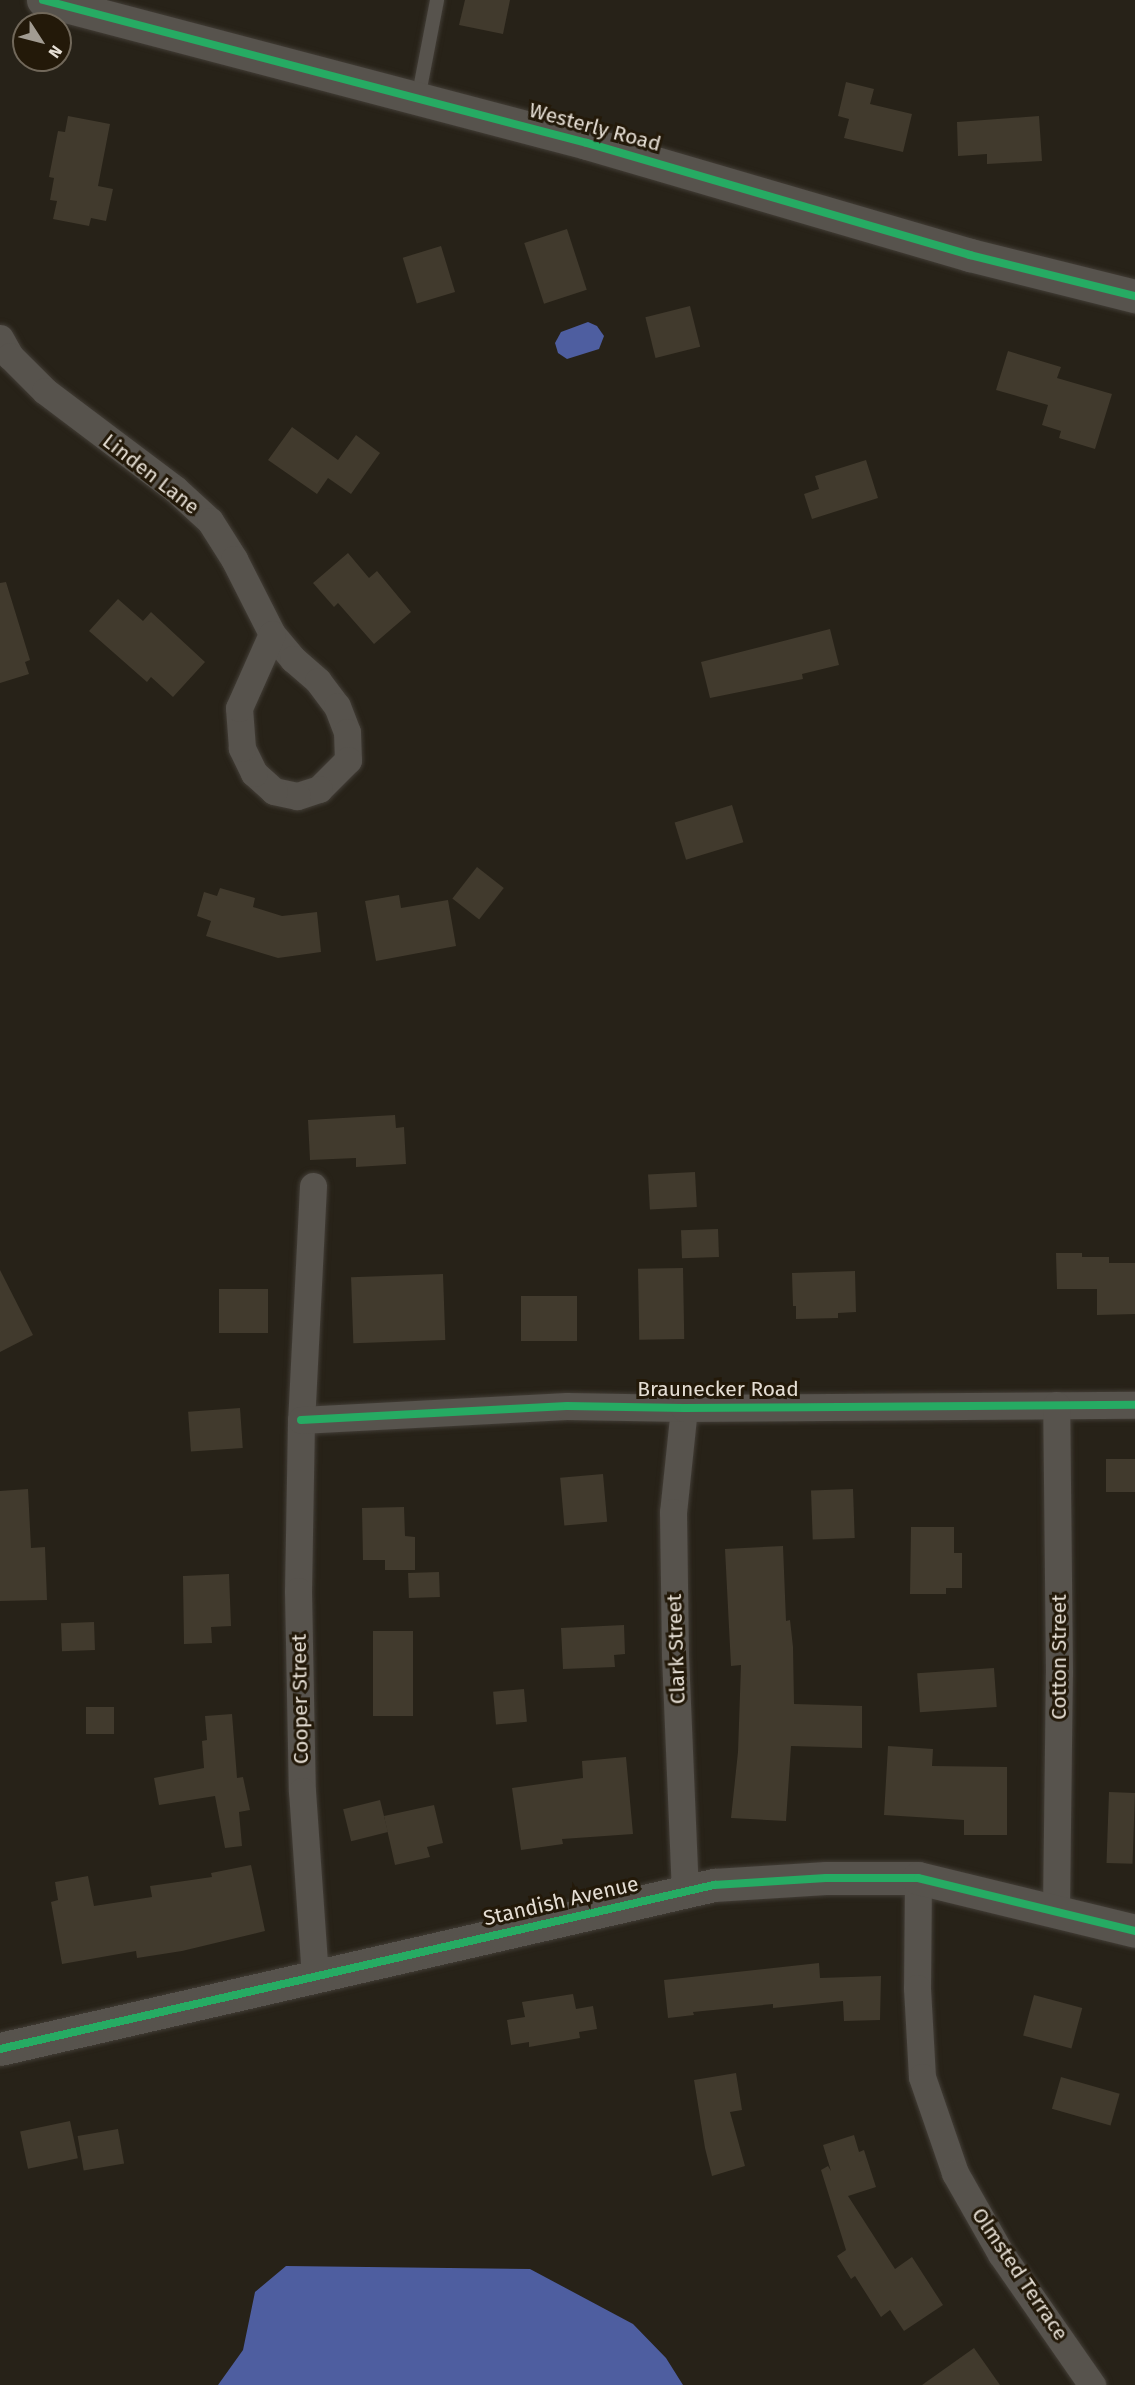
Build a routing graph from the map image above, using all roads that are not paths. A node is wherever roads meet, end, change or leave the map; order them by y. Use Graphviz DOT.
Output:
graph roads {
  1 [pos="43,0"];
  2 [pos="437,0"];
  3 [pos="418,99"];
  4 [pos="1135,296"];
  5 [pos="0,338"];
  6 [pos="273,634"];
  7 [pos="313,1186"];
  8 [pos="1056,1405"];
  9 [pos="1135,1405"];
  10 [pos="684,1408"];
  11 [pos="302,1420"];
  12 [pos="918,1878"];
  13 [pos="685,1890"];
  14 [pos="1056,1910"];
  15 [pos="1135,1931"];
  16 [pos="315,1978"];
  17 [pos="0,2049"];
  18 [pos="1092,2385"];
  1 -- 3 [label="street, Westerly Road"];
  2 -- 3 [label="lane"];
  3 -- 4 [label="street, Westerly Road"];
  5 -- 6 [label="street, Linden Lane"];
  6 -- 6 [label="street, Linden Lane"];
  7 -- 11 [label="street, Cooper Street"];
  8 -- 9 [label="street, Braunecker Road"];
  8 -- 10 [label="street, Braunecker Road"];
  8 -- 14 [label="street, Cotton Street"];
  10 -- 11 [label="street, Braunecker Road"];
  10 -- 13 [label="street, Clark Street"];
  11 -- 16 [label="street, Cooper Street"];
  12 -- 13 [label="street, Standish Avenue"];
  12 -- 14 [label="street, Standish Avenue"];
  12 -- 18 [label="street, Olmsted Terrace"];
  13 -- 16 [label="street, Standish Avenue"];
  14 -- 15 [label="street, Standish Avenue"];
  16 -- 17 [label="street, Standish Avenue"];
}
